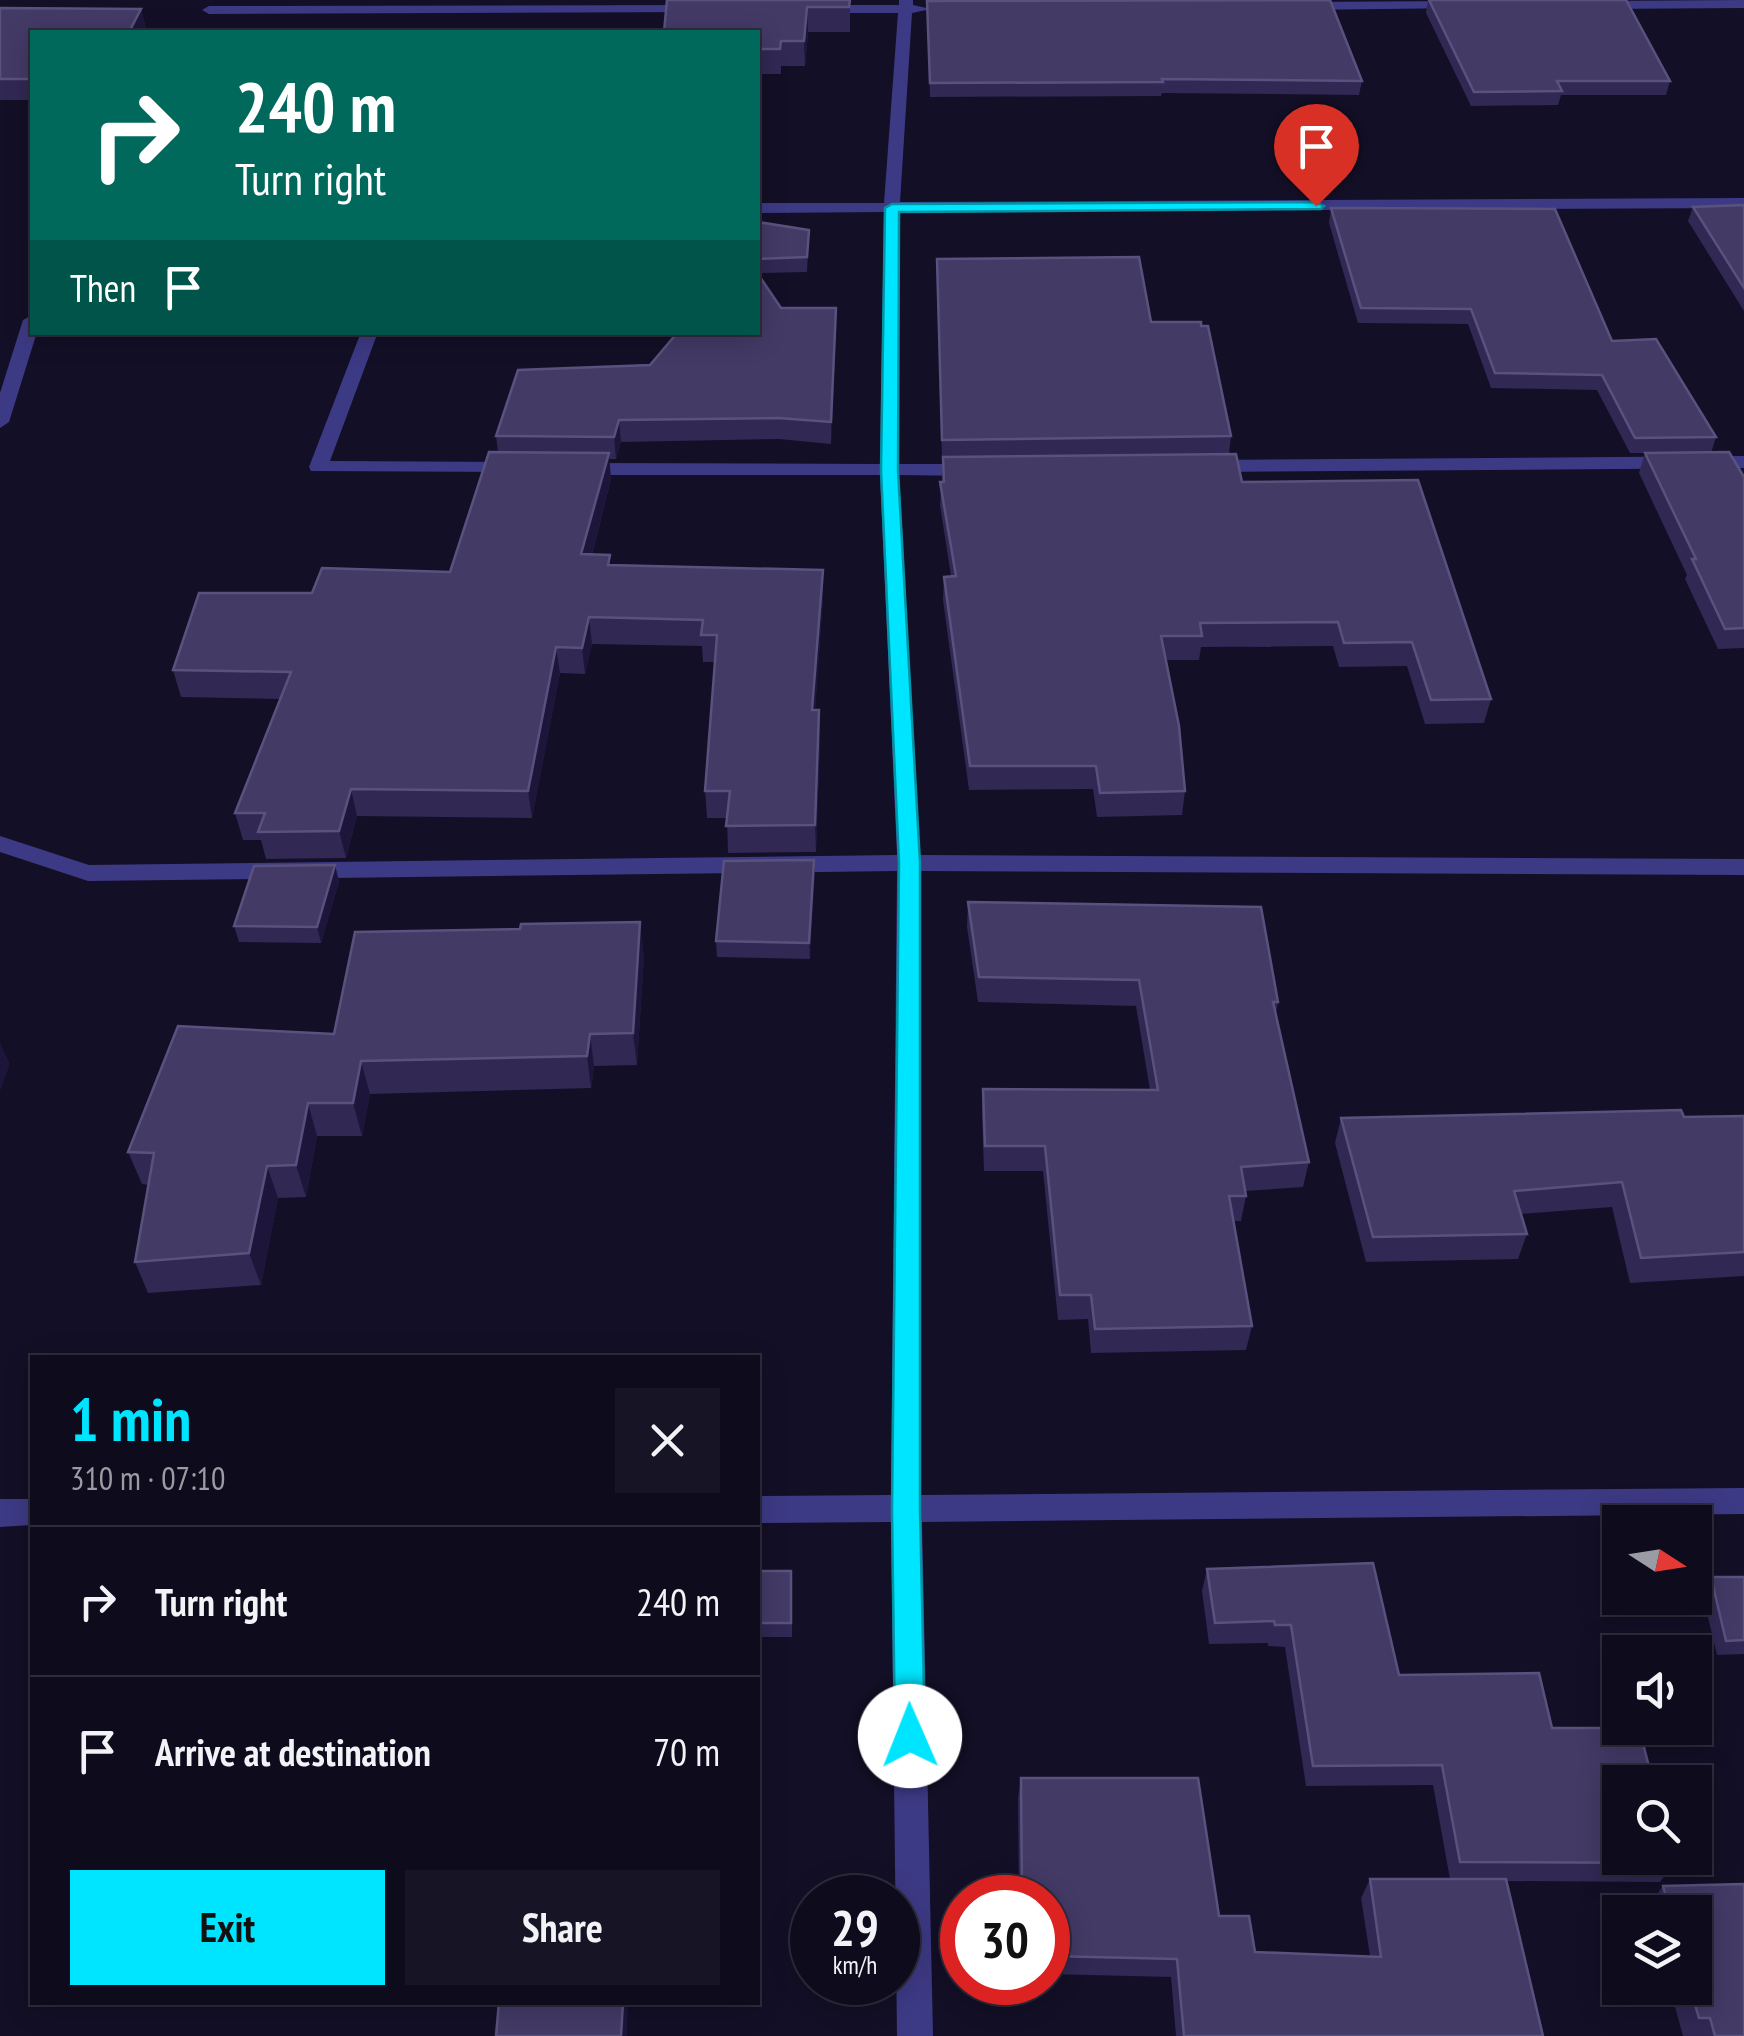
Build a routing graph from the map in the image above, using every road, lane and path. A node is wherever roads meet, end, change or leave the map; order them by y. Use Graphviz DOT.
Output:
graph roads {
  1 [pos="906,4"];
  2 [pos="1744,4"];
  3 [pos="1485,5"];
  4 [pos="1584,5"];
  5 [pos="1286,6"];
  6 [pos="946,8"];
  7 [pos="707,9"];
  8 [pos="807,9"];
  9 [pos="210,10"];
  10 [pos="1744,204"];
  11 [pos="760,208"];
  12 [pos="892,208"];
  13 [pos="30,326"];
  14 [pos="369,335"];
  15 [pos="0,422"];
  16 [pos="1744,462"];
  17 [pos="1184,466"];
  18 [pos="987,469"];
  19 [pos="889,471"];
  20 [pos="0,844"];
  21 [pos="909,863"];
  22 [pos="1744,867"];
  23 [pos="1744,1502"];
  24 [pos="760,1510"];
  25 [pos="906,1510"];
  26 [pos="0,1512"];
  27 [pos="30,1512"];
  28 [pos="915,2036"];
  1 -- 6 [label="street"];
  1 -- 8 [label="street"];
  1 -- 12 [label="street"];
  2 -- 4 [label="street"];
  3 -- 5 [label="street"];
  7 -- 9 [label="street"];
  10 -- 12 [label="street"];
  11 -- 12 [label="street"];
  12 -- 19 [label="street"];
  13 -- 15 [label="street"];
  14 -- 19 [label="street"];
  16 -- 17 [label="street"];
  18 -- 19 [label="street"];
  19 -- 21 [label="street"];
  20 -- 21 [label="street"];
  21 -- 22 [label="street"];
  21 -- 25 [label="street"];
  23 -- 25 [label="street"];
  24 -- 25 [label="street"];
  25 -- 28 [label="street"];
  26 -- 27 [label="street"];
}
